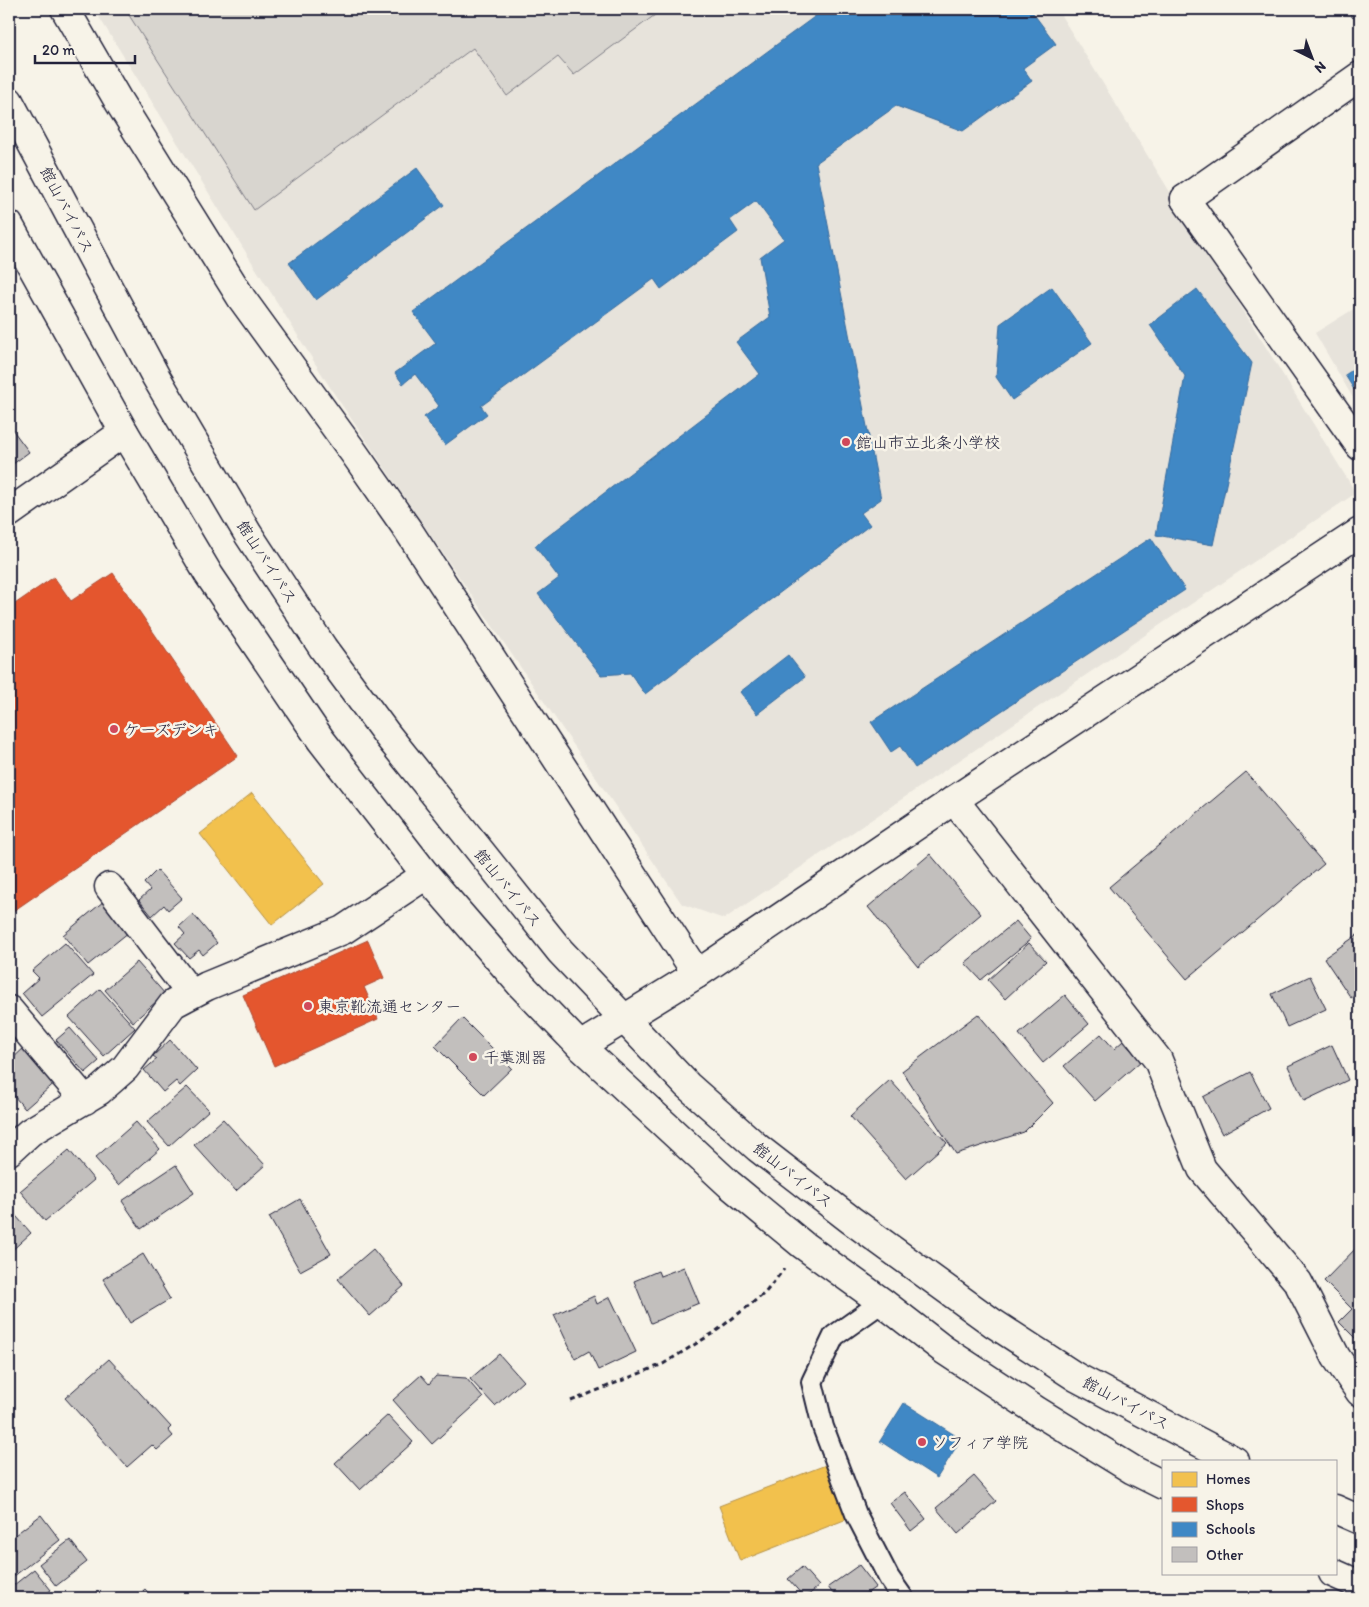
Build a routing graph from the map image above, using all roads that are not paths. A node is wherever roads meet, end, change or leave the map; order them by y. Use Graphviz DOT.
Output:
graph roads {
  1 [pos="65,9"];
  2 [pos="1360,76"];
  3 [pos="9,102"];
  4 [pos="9,225"];
  5 [pos="124,432"];
  6 [pos="1360,446"];
  7 [pos="9,513"];
  8 [pos="1360,532"];
  9 [pos="954,800"];
  10 [pos="426,875"];
  11 [pos="109,888"];
  12 [pos="697,974"];
  13 [pos="191,994"];
  14 [pos="9,1010"];
  15 [pos="624,1019"];
  16 [pos="580,1046"];
  17 [pos="86,1100"];
  18 [pos="9,1150"];
  19 [pos="882,1302"];
  20 [pos="1360,1392"];
  21 [pos="1234,1460"];
  22 [pos="1162,1485"];
  23 [pos="1336,1509"];
  24 [pos="1360,1520"];
  25 [pos="1335,1574"];
  26 [pos="1360,1585"];
  27 [pos="903,1598"];
  1 -- 12 [label="main road"];
  2 -- 6 [label="main road"];
  3 -- 15 [label="main road, 館山バイパス"];
  4 -- 5 [label="main road"];
  5 -- 7 [label="main road"];
  5 -- 10 [label="main road"];
  8 -- 9 [label="main road"];
  9 -- 12 [label="main road"];
  9 -- 20 [label="main road"];
  10 -- 13 [label="main road"];
  10 -- 16 [label="main road"];
  11 -- 13 [label="main road"];
  12 -- 15 [label="main road"];
  13 -- 17 [label="main road"];
  14 -- 17 [label="main road"];
  15 -- 16 [label="main road"];
  15 -- 21 [label="main road, 館山バイパス"];
  16 -- 19 [label="main road"];
  17 -- 18 [label="main road"];
  19 -- 22 [label="main road"];
  19 -- 27 [label="lane"];
  23 -- 24 [label="main road"];
  25 -- 26 [label="main road"];
}
